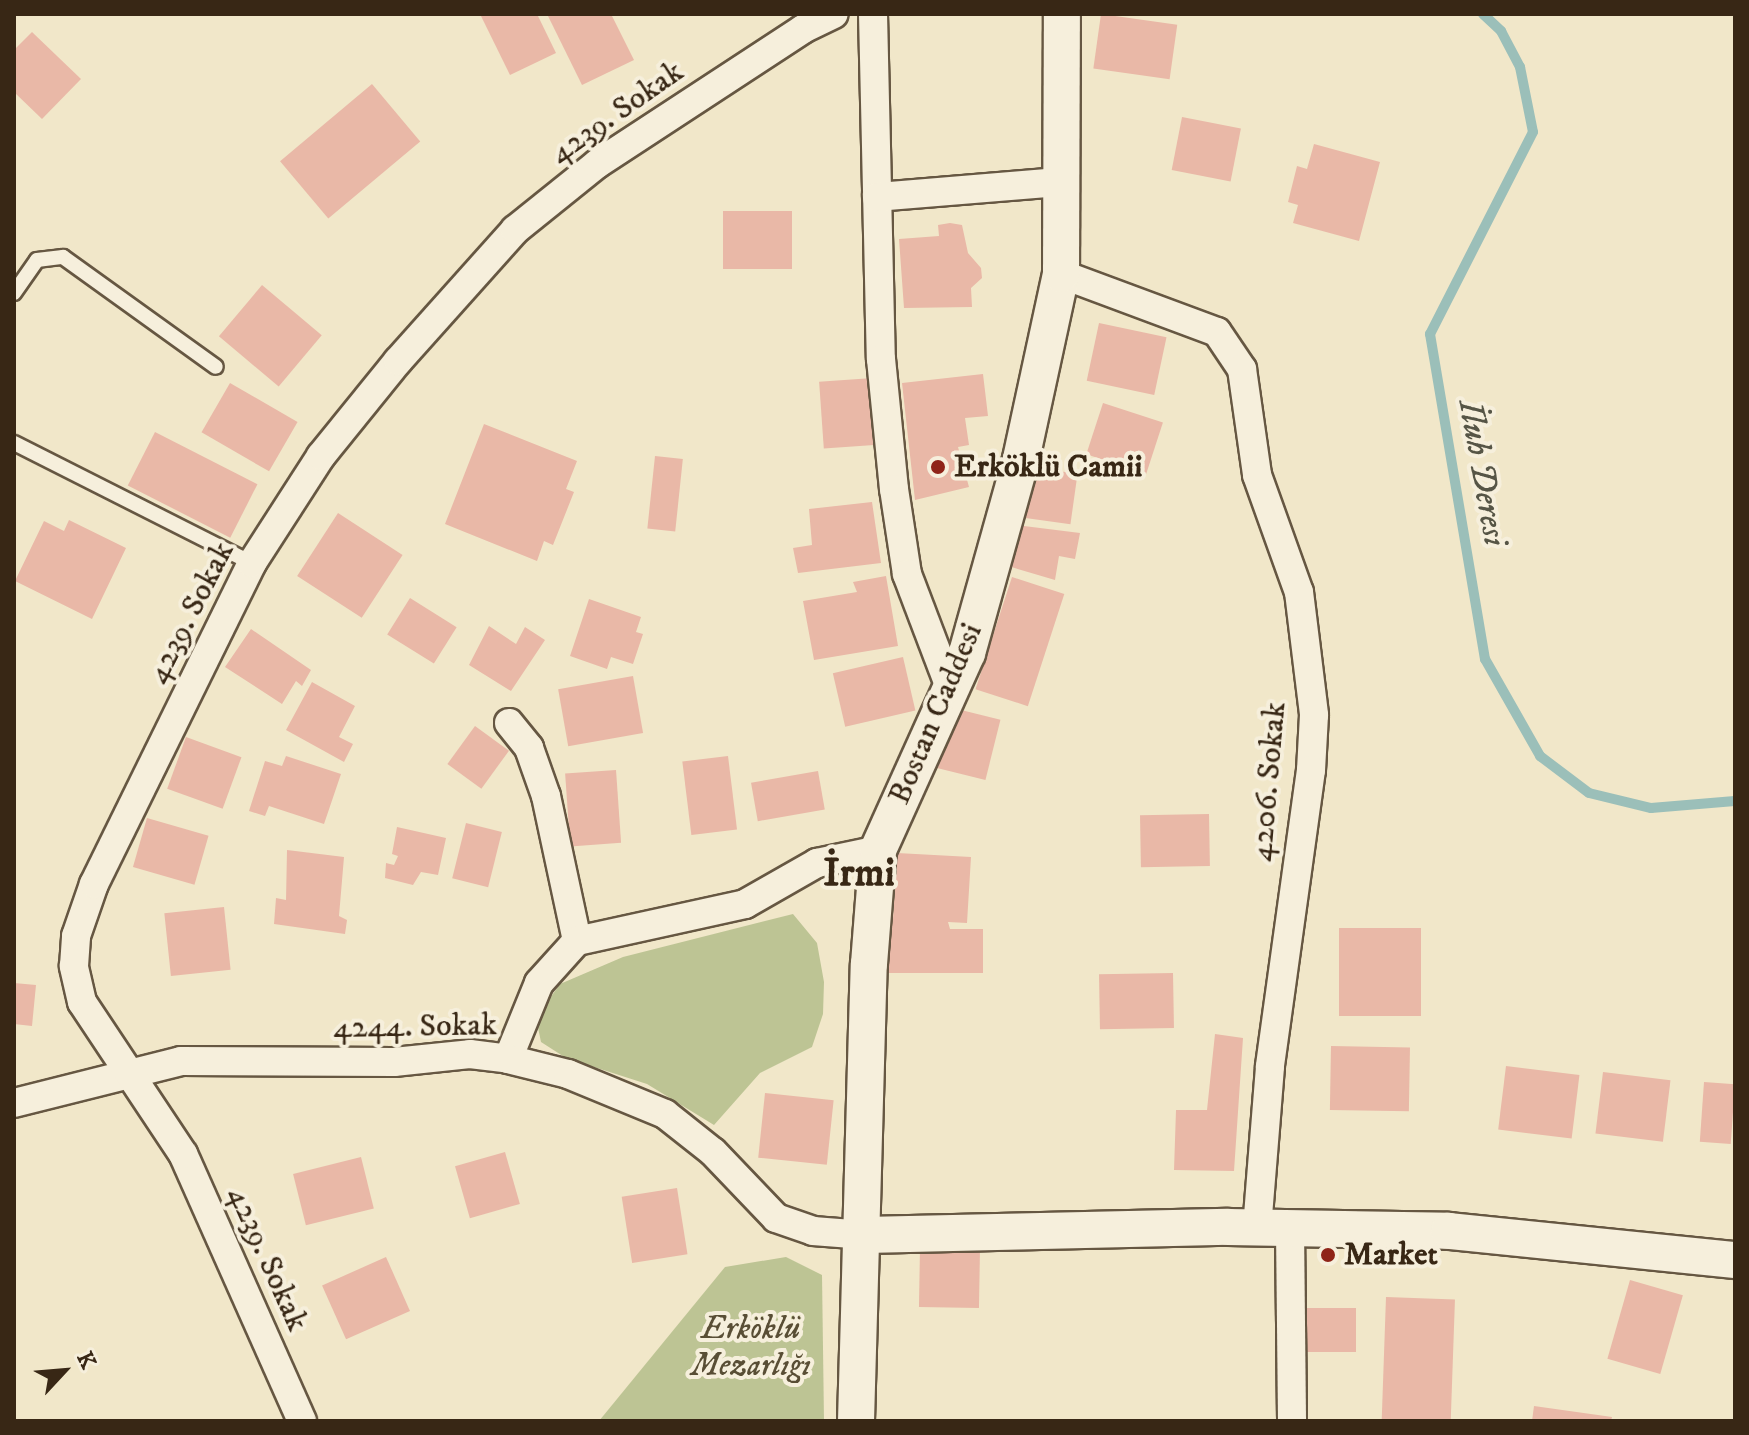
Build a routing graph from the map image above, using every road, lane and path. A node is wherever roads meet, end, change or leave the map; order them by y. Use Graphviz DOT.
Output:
graph roads {
  1 [pos="834,14"];
  2 [pos="873,14"];
  3 [pos="1062,14"];
  4 [pos="1060,182"];
  5 [pos="877,197"];
  6 [pos="1061,274"];
  7 [pos="14,293"];
  8 [pos="216,367"];
  9 [pos="14,443"];
  10 [pos="252,563"];
  11 [pos="950,687"];
  12 [pos="509,723"];
  13 [pos="878,850"];
  14 [pos="577,941"];
  15 [pos="508,1059"];
  16 [pos="130,1073"];
  17 [pos="14,1103"];
  18 [pos="1273,1228"];
  19 [pos="865,1235"];
  20 [pos="1735,1260"];
  21 [pos="302,1421"];
  22 [pos="856,1421"];
  23 [pos="1292,1421"];
  1 -- 10 [label="street, 4239. Sokak"];
  2 -- 5 [label="street"];
  3 -- 4 [label="street, Bostan Caddesi"];
  4 -- 5 [label="street"];
  4 -- 6 [label="street, Bostan Caddesi"];
  5 -- 11 [label="street"];
  6 -- 11 [label="street, Bostan Caddesi"];
  6 -- 18 [label="street, 4206. Sokak"];
  7 -- 8 [label="lane"];
  9 -- 10 [label="lane"];
  10 -- 16 [label="street, 4239. Sokak"];
  11 -- 13 [label="street, Bostan Caddesi"];
  12 -- 14 [label="street"];
  13 -- 14 [label="street"];
  13 -- 19 [label="street, Bostan Caddesi"];
  14 -- 15 [label="street"];
  15 -- 16 [label="street, 4244. Sokak"];
  15 -- 19 [label="street, 4244. Sokak"];
  16 -- 17 [label="street, 4244. Sokak"];
  16 -- 21 [label="street, 4239. Sokak"];
  18 -- 19 [label="street"];
  18 -- 20 [label="street"];
  18 -- 23 [label="street, 4206. Sokak"];
  19 -- 22 [label="street, Bostan Caddesi"];
}
